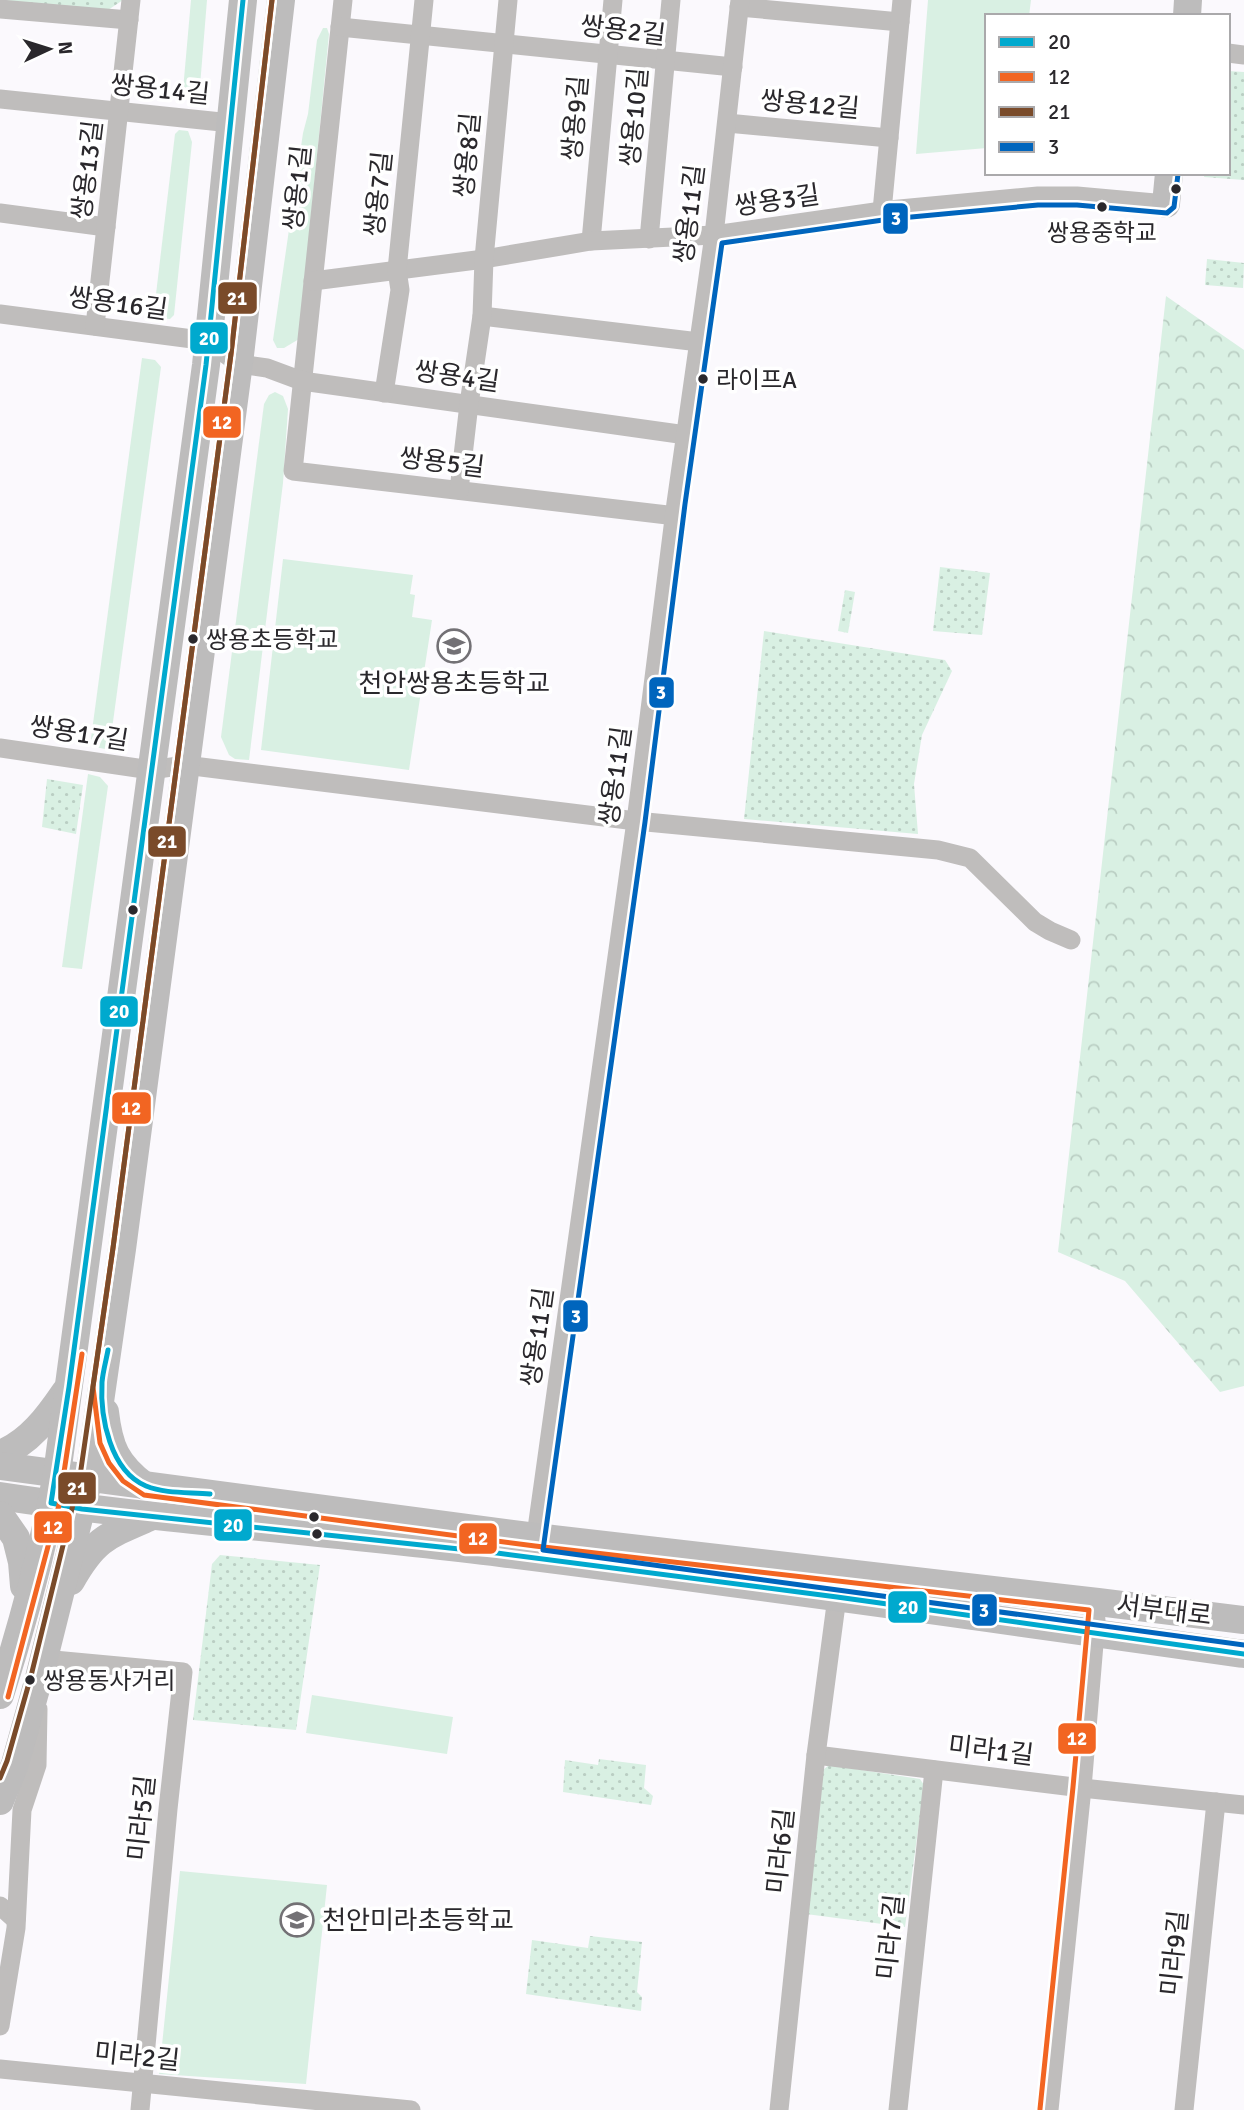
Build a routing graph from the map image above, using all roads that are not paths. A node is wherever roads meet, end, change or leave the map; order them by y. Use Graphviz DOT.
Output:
graph roads {
  1 [pos="243,0"];
  2 [pos="281,0"];
  3 [pos="343,0"];
  4 [pos="424,0"];
  5 [pos="508,0"];
  6 [pos="613,0"];
  7 [pos="671,0"];
  8 [pos="902,0"];
  9 [pos="740,4"];
  10 [pos="0,9"];
  11 [pos="130,10"];
  12 [pos="900,22"];
  13 [pos="341,27"];
  14 [pos="420,34"];
  15 [pos="504,42"];
  16 [pos="607,54"];
  17 [pos="666,61"];
  18 [pos="733,67"];
  19 [pos="0,99"];
  20 [pos="120,111"];
  21 [pos="231,123"];
  22 [pos="727,123"];
  23 [pos="889,138"];
  24 [pos="1162,175"];
  25 [pos="1169,175"];
  26 [pos="1162,204"];
  27 [pos="882,211"];
  28 [pos="0,213"];
  29 [pos="106,227"];
  30 [pos="714,235"];
  31 [pos="649,239"];
  32 [pos="591,241"];
  33 [pos="484,259"];
  34 [pos="397,270"];
  35 [pos="313,281"];
  36 [pos="0,314"];
  37 [pos="482,316"];
  38 [pos="95,327"];
  39 [pos="699,342"];
  40 [pos="224,353"];
  41 [pos="302,382"];
  42 [pos="384,393"];
  43 [pos="469,404"];
  44 [pos="686,435"];
  45 [pos="459,490"];
  46 [pos="676,516"];
  47 [pos="0,748"];
  48 [pos="185,765"];
  49 [pos="151,771"];
  50 [pos="636,821"];
  51 [pos="1071,940"];
  52 [pos="102,1386"];
  53 [pos="69,1387"];
  54 [pos="0,1454"];
  55 [pos="0,1466"];
  56 [pos="57,1474"];
  57 [pos="89,1478"];
  58 [pos="145,1486"];
  59 [pos="0,1496"];
  60 [pos="51,1503"];
  61 [pos="82,1509"];
  62 [pos="0,1515"];
  63 [pos="152,1516"];
  64 [pos="535,1547"];
  65 [pos="837,1597"];
  66 [pos="1098,1602"];
  67 [pos="25,1604"];
  68 [pos="1244,1620"];
  69 [pos="52,1622"];
  70 [pos="1094,1633"];
  71 [pos="1244,1654"];
  72 [pos="41,1669"];
  73 [pos="0,1695"];
  74 [pos="816,1755"];
  75 [pos="934,1770"];
  76 [pos="1082,1788"];
  77 [pos="0,1801"];
  78 [pos="1216,1802"];
  79 [pos="1244,1805"];
  80 [pos="0,1906"];
  81 [pos="16,1920"];
  82 [pos="0,2026"];
  83 [pos="0,2069"];
  84 [pos="144,2083"];
  85 [pos="268,2103"];
  86 [pos="140,2110"];
  87 [pos="404,2110"];
  88 [pos="779,2110"];
  89 [pos="898,2110"];
  90 [pos="1049,2110"];
  91 [pos="1184,2110"];
  1 -- 21 [label="main road"];
  2 -- 40 [label="main road"];
  3 -- 13 [label="street, 쌍용1길"];
  4 -- 14 [label="street, 쌍용7길"];
  5 -- 15 [label="street, 쌍용8길"];
  6 -- 16 [label="street, 쌍용9길"];
  7 -- 17 [label="street, 쌍용10길"];
  8 -- 12 [label="street, 쌍용12길"];
  9 -- 12 [label="street"];
  9 -- 18 [label="street, 쌍용11길"];
  10 -- 11 [label="street, 쌍용13길"];
  11 -- 20 [label="street, 쌍용13길"];
  12 -- 23 [label="street, 쌍용12길"];
  13 -- 14 [label="street, 쌍용2길"];
  13 -- 35 [label="street, 쌍용1길"];
  14 -- 15 [label="street, 쌍용2길"];
  14 -- 34 [label="street, 쌍용7길"];
  15 -- 16 [label="street, 쌍용2길"];
  15 -- 33 [label="street, 쌍용8길"];
  16 -- 17 [label="street, 쌍용2길"];
  16 -- 32 [label="street, 쌍용9길"];
  17 -- 18 [label="street, 쌍용2길"];
  17 -- 31 [label="street, 쌍용10길"];
  18 -- 22 [label="street, 쌍용11길"];
  19 -- 20 [label="street, 쌍용14길"];
  20 -- 21 [label="street, 쌍용14길"];
  20 -- 29 [label="street, 쌍용13길"];
  21 -- 40 [label="main road"];
  22 -- 23 [label="street, 쌍용12길"];
  22 -- 30 [label="street, 쌍용11길"];
  23 -- 27 [label="street, 쌍용12길"];
  24 -- 26 [label="main road"];
  25 -- 26 [label="main road"];
  26 -- 27 [label="street, 쌍용3길"];
  27 -- 30 [label="street, 쌍용3길"];
  28 -- 29 [label="street"];
  29 -- 38 [label="street, 쌍용13길"];
  30 -- 31 [label="street, 쌍용3길"];
  30 -- 39 [label="street, 쌍용11길"];
  31 -- 32 [label="street, 쌍용3길"];
  32 -- 33 [label="street, 쌍용3길"];
  33 -- 34 [label="street, 쌍용3길"];
  33 -- 37 [label="street, 쌍용8길"];
  34 -- 35 [label="street, 쌍용3길"];
  34 -- 42 [label="street, 쌍용7길"];
  35 -- 41 [label="street, 쌍용1길"];
  36 -- 38 [label="street, 쌍용16길"];
  37 -- 39 [label="street"];
  37 -- 43 [label="street, 쌍용8길"];
  38 -- 40 [label="street, 쌍용16길"];
  39 -- 44 [label="street, 쌍용11길"];
  40 -- 41 [label="street, 쌍용4길"];
  40 -- 48 [label="main road"];
  40 -- 49 [label="main road"];
  41 -- 42 [label="street, 쌍용4길"];
  41 -- 45 [label="street, 쌍용5길"];
  42 -- 43 [label="street, 쌍용4길"];
  43 -- 44 [label="street, 쌍용4길"];
  43 -- 45 [label="street, 쌍용8길"];
  44 -- 46 [label="street, 쌍용11길"];
  45 -- 46 [label="street, 쌍용5길"];
  46 -- 50 [label="street, 쌍용11길"];
  47 -- 49 [label="street, 쌍용17길"];
  48 -- 49 [label="street, 쌍용17길"];
  48 -- 50 [label="street, 쌍용17길"];
  48 -- 52 [label="main road"];
  49 -- 53 [label="main road"];
  50 -- 51 [label="street, 쌍용17길"];
  50 -- 64 [label="street, 쌍용11길"];
  52 -- 57 [label="main road"];
  52 -- 58 [label="main road"];
  53 -- 54 [label="main road"];
  53 -- 56 [label="main road"];
  55 -- 56 [label="main road, 서부대로"];
  56 -- 57 [label="main road, 서부대로"];
  56 -- 60 [label="main road"];
  57 -- 58 [label="main road, 서부대로"];
  57 -- 61 [label="main road"];
  58 -- 64 [label="main road, 서부대로"];
  59 -- 60 [label="main road, 서부대로"];
  60 -- 61 [label="main road, 서부대로"];
  60 -- 67 [label="main road"];
  61 -- 63 [label="main road, 서부대로"];
  61 -- 69 [label="main road"];
  62 -- 67 [label="main road"];
  63 -- 64 [label="main road, 서부대로"];
  63 -- 69 [label="main road"];
  64 -- 65 [label="main road, 서부대로"];
  64 -- 66 [label="main road, 서부대로"];
  65 -- 70 [label="main road, 서부대로"];
  65 -- 74 [label="street, 미라6길"];
  66 -- 68 [label="main road, 서부대로"];
  66 -- 70 [label="street"];
  67 -- 73 [label="main road"];
  69 -- 72 [label="main road"];
  70 -- 71 [label="main road, 서부대로"];
  70 -- 76 [label="street"];
  72 -- 77 [label="main road"];
  72 -- 81 [label="street"];
  72 -- 84 [label="street, 미라5길"];
  74 -- 75 [label="street, 미라1길"];
  74 -- 88 [label="street, 미라6길"];
  75 -- 76 [label="street, 미라1길"];
  75 -- 89 [label="street, 미라7길"];
  76 -- 78 [label="street, 미라1길"];
  76 -- 90 [label="street"];
  78 -- 79 [label="street, 미라1길"];
  78 -- 91 [label="street, 미라9길"];
  80 -- 81 [label="street"];
  81 -- 82 [label="street"];
  83 -- 84 [label="street, 미라2길"];
  84 -- 85 [label="street, 미라2길"];
  84 -- 86 [label="street, 미라5길"];
  85 -- 87 [label="street, 미라2길"];
}
